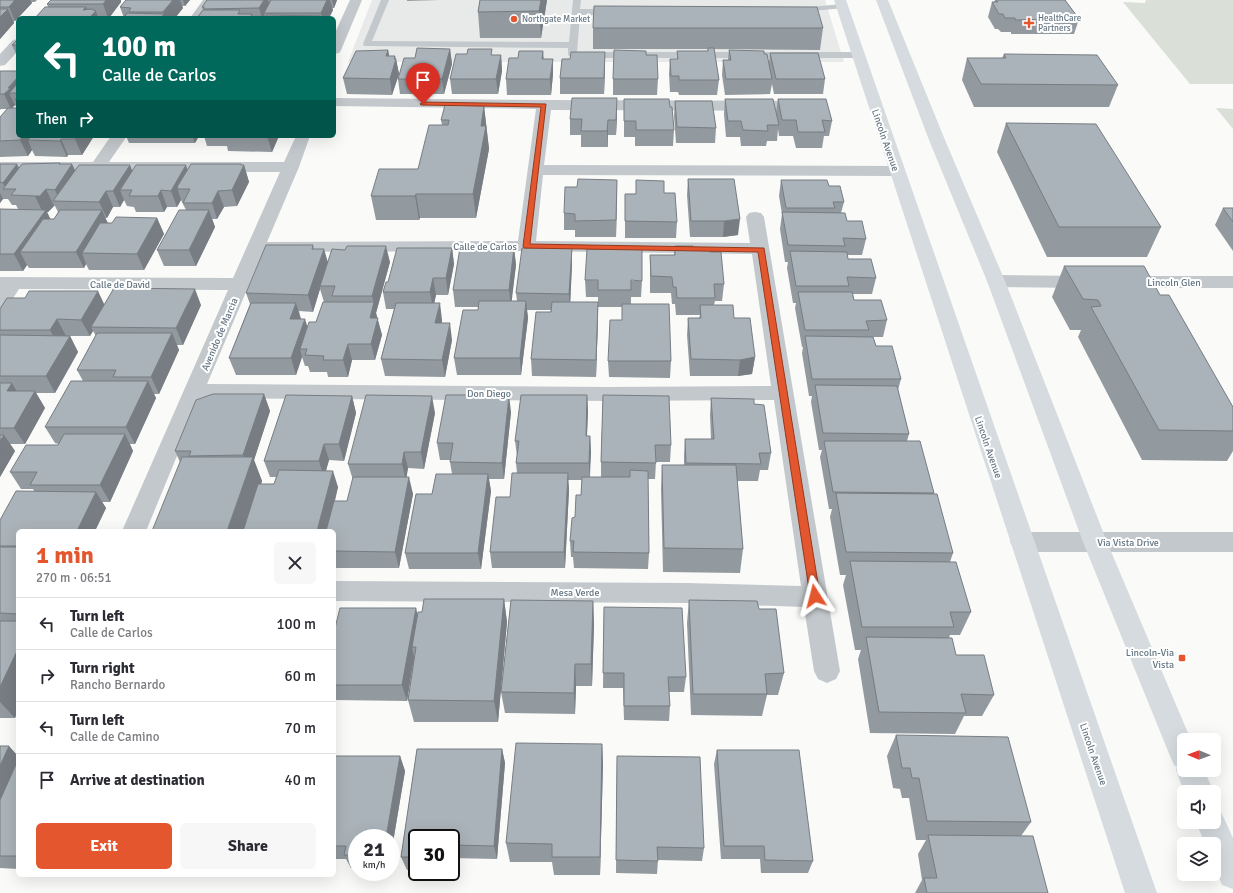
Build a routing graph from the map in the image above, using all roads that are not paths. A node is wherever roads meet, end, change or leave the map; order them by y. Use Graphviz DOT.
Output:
graph roads {
  1 [pos="209,0"];
  2 [pos="356,0"];
  3 [pos="385,0"];
  4 [pos="577,0"];
  5 [pos="882,0"];
  6 [pos="841,3"];
  7 [pos="788,11"];
  8 [pos="576,12"];
  9 [pos="623,12"];
  10 [pos="198,16"];
  11 [pos="16,45"];
  12 [pos="336,45"];
  13 [pos="573,45"];
  14 [pos="858,55"];
  15 [pos="0,62"];
  16 [pos="336,102"];
  17 [pos="544,105"];
  18 [pos="813,106"];
  19 [pos="118,138"];
  20 [pos="303,138"];
  21 [pos="0,167"];
  22 [pos="98,167"];
  23 [pos="290,167"];
  24 [pos="536,170"];
  25 [pos="897,171"];
  26 [pos="755,217"];
  27 [pos="256,246"];
  28 [pos="526,246"];
  29 [pos="761,249"];
  30 [pos="996,281"];
  31 [pos="1233,282"];
  32 [pos="7,283"];
  33 [pos="240,284"];
  34 [pos="0,304"];
  35 [pos="194,391"];
  36 [pos="784,393"];
  37 [pos="135,529"];
  38 [pos="1022,542"];
  39 [pos="1095,542"];
  40 [pos="1233,542"];
  41 [pos="336,591"];
  42 [pos="815,596"];
  43 [pos="826,671"];
  44 [pos="1177,739"];
  45 [pos="1214,829"];
  46 [pos="1233,874"];
  47 [pos="1141,893"];
  1 -- 10 [label="street"];
  2 -- 12 [label="street"];
  3 -- 13 [label="lane"];
  4 -- 8 [label="lane"];
  5 -- 30 [label="main road"];
  6 -- 7 [label="lane"];
  6 -- 14 [label="main road, Lincoln Avenue"];
  8 -- 9 [label="lane"];
  8 -- 13 [label="lane"];
  11 -- 15 [label="street"];
  13 -- 14 [label="lane"];
  14 -- 25 [label="main road, Lincoln Avenue"];
  16 -- 17 [label="street"];
  17 -- 18 [label="street"];
  17 -- 24 [label="street"];
  19 -- 22 [label="street"];
  20 -- 23 [label="street, Avenido de Marcia"];
  21 -- 22 [label="street"];
  22 -- 23 [label="street"];
  23 -- 27 [label="street, Avenido de Marcia"];
  24 -- 25 [label="street"];
  24 -- 28 [label="street"];
  25 -- 38 [label="main road, Lincoln Avenue"];
  26 -- 29 [label="street"];
  27 -- 28 [label="street, Calle de Carlos"];
  27 -- 33 [label="street, Avenido de Marcia"];
  28 -- 29 [label="street, Calle de Carlos"];
  29 -- 36 [label="street"];
  30 -- 31 [label="street, Lincoln Glen"];
  30 -- 39 [label="main road"];
  32 -- 33 [label="street, Calle de David"];
  32 -- 34 [label="street"];
  33 -- 35 [label="street, Avenido de Marcia"];
  35 -- 36 [label="street, Don Diego"];
  35 -- 37 [label="street, Avenido de Marcia"];
  36 -- 42 [label="street"];
  38 -- 39 [label="street, Via Vista Drive"];
  38 -- 47 [label="main road, Lincoln Avenue"];
  39 -- 40 [label="street, Via Vista Drive"];
  39 -- 44 [label="main road"];
  41 -- 42 [label="street, Mesa Verde"];
  42 -- 43 [label="street"];
  45 -- 46 [label="main road"];
}
